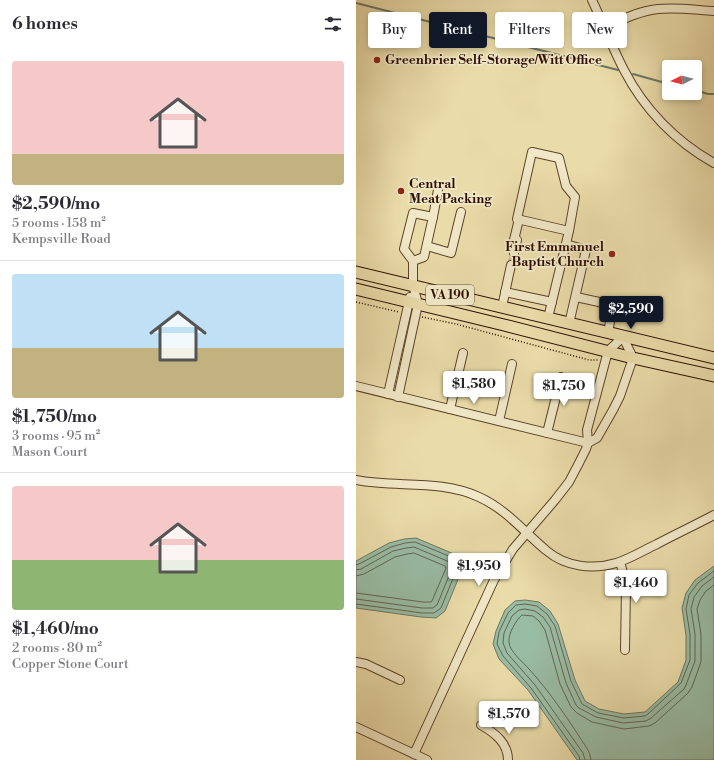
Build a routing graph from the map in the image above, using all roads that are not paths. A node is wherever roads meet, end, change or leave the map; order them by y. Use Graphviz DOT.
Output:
graph roads {
  1 [pos="592,0"];
  2 [pos="714,11"];
  3 [pos="598,12"];
  4 [pos="627,18"];
  5 [pos="614,48"];
  6 [pos="714,163"];
  7 [pos="438,190"];
  8 [pos="461,212"];
  9 [pos="433,217"];
  10 [pos="519,219"];
  11 [pos="569,231"];
  12 [pos="566,244"];
  13 [pos="426,246"];
  14 [pos="514,253"];
  15 [pos="412,261"];
  16 [pos="511,265"];
  17 [pos="356,272"];
  18 [pos="413,285"];
  19 [pos="356,289"];
  20 [pos="505,292"];
  21 [pos="576,297"];
  22 [pos="552,302"];
  23 [pos="413,303"];
  24 [pos="502,307"];
  25 [pos="548,318"];
  26 [pos="569,324"];
  27 [pos="608,333"];
  28 [pos="623,336"];
  29 [pos="399,342"];
  30 [pos="410,344"];
  31 [pos="463,353"];
  32 [pos="606,356"];
  33 [pos="633,358"];
  34 [pos="714,358"];
  35 [pos="512,364"];
  36 [pos="393,368"];
  37 [pos="404,370"];
  38 [pos="714,376"];
  39 [pos="560,377"];
  40 [pos="356,386"];
  41 [pos="388,394"];
  42 [pos="398,396"];
  43 [pos="450,409"];
  44 [pos="499,421"];
  45 [pos="547,433"];
  46 [pos="588,443"];
  47 [pos="356,480"];
  48 [pos="714,515"];
  49 [pos="526,533"];
  50 [pos="620,562"];
  51 [pos="625,650"];
  52 [pos="356,662"];
  53 [pos="400,680"];
  54 [pos="481,725"];
  55 [pos="356,727"];
  56 [pos="414,754"];
  57 [pos="427,760"];
  58 [pos="508,760"];
  1 -- 3 [label="street"];
  2 -- 4 [label="street"];
  5 -- 6 [label="street"];
  7 -- 9 [label="street"];
  8 -- 13 [label="street"];
  9 -- 13 [label="street"];
  9 -- 15 [label="street"];
  10 -- 11 [label="street"];
  10 -- 11 [label="street"];
  10 -- 14 [label="street"];
  11 -- 12 [label="street"];
  12 -- 21 [label="street"];
  12 -- 22 [label="street"];
  13 -- 15 [label="street"];
  15 -- 18 [label="street"];
  16 -- 20 [label="street"];
  17 -- 18 [label="main road, VA 190"];
  18 -- 23 [label="street"];
  18 -- 24 [label="main road, VA 190"];
  19 -- 23 [label="main road, VA 190"];
  20 -- 22 [label="street"];
  20 -- 24 [label="street"];
  21 -- 26 [label="street"];
  21 -- 27 [label="street"];
  22 -- 25 [label="street"];
  23 -- 29 [label="street"];
  23 -- 30 [label="street"];
  23 -- 32 [label="main road, VA 190"];
  24 -- 25 [label="main road, VA 190"];
  25 -- 26 [label="main road, VA 190"];
  26 -- 27 [label="main road, VA 190"];
  27 -- 28 [label="main road, VA 190"];
  28 -- 32 [label="street"];
  28 -- 33 [label="street"];
  28 -- 34 [label="main road, VA 190"];
  29 -- 30 [label="street"];
  29 -- 36 [label="street"];
  30 -- 37 [label="street"];
  31 -- 43 [label="street"];
  32 -- 33 [label="main road, VA 190"];
  32 -- 46 [label="street"];
  33 -- 38 [label="main road, VA 190"];
  33 -- 46 [label="street"];
  35 -- 44 [label="street"];
  36 -- 37 [label="street"];
  36 -- 41 [label="street"];
  37 -- 42 [label="street"];
  39 -- 45 [label="street"];
  40 -- 41 [label="street"];
  41 -- 42 [label="street"];
  42 -- 43 [label="street"];
  43 -- 44 [label="street"];
  44 -- 45 [label="street"];
  45 -- 46 [label="street"];
  46 -- 49 [label="street"];
  47 -- 49 [label="street"];
  48 -- 50 [label="street"];
  49 -- 50 [label="street"];
  49 -- 56 [label="street"];
  50 -- 51 [label="street"];
  52 -- 53 [label="street"];
  54 -- 58 [label="street"];
  55 -- 56 [label="street"];
  56 -- 57 [label="street"];
}
